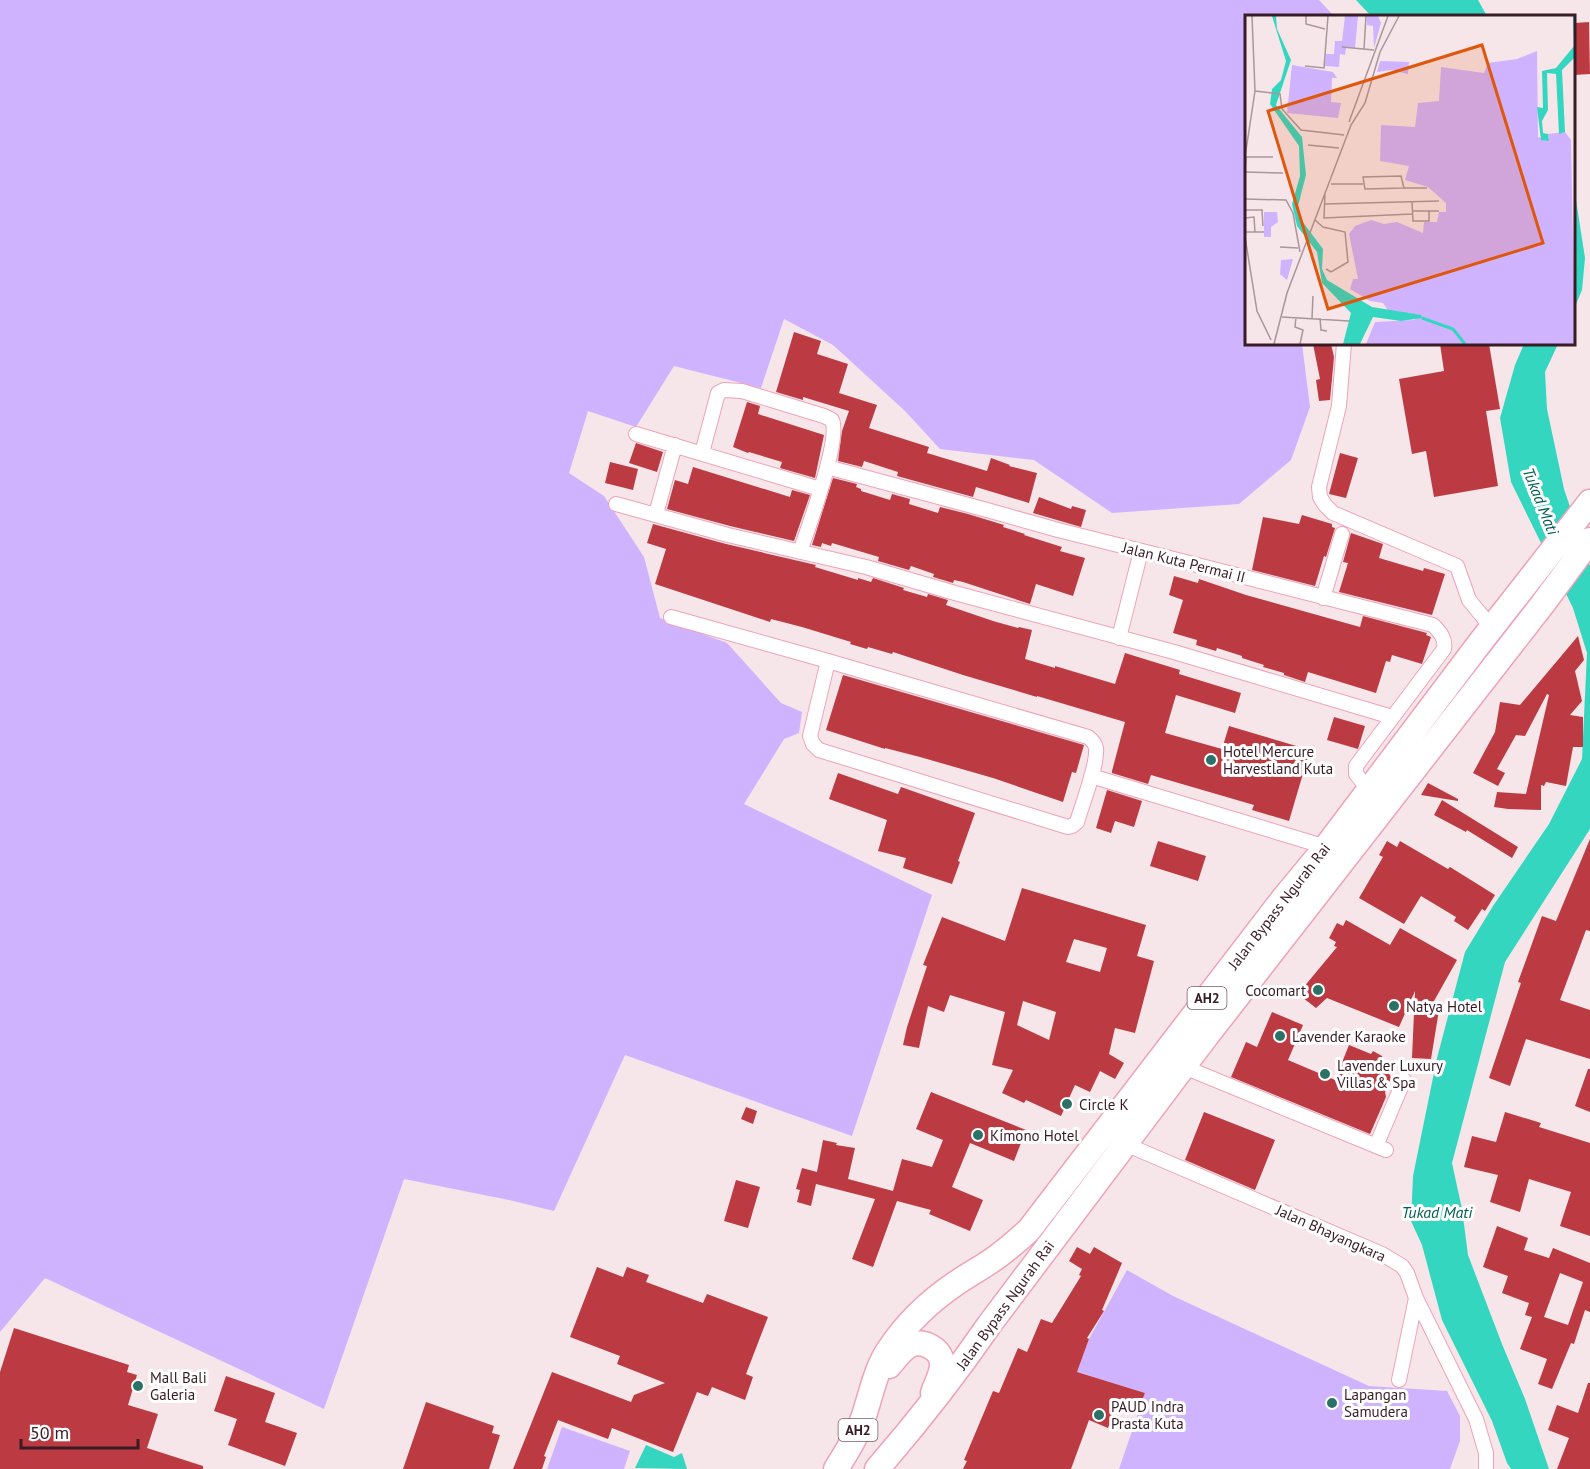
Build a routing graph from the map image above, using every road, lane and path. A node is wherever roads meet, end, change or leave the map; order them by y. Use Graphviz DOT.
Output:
graph roads {
  1 [pos="1344,345"];
  2 [pos="636,434"];
  3 [pos="675,445"];
  4 [pos="702,453"];
  5 [pos="827,467"];
  6 [pos="820,489"];
  7 [pos="616,504"];
  8 [pos="1585,508"];
  9 [pos="656,514"];
  10 [pos="1342,534"];
  11 [pos="1590,540"];
  12 [pos="1141,551"];
  13 [pos="800,552"];
  14 [pos="1323,598"];
  15 [pos="671,618"];
  16 [pos="1492,628"];
  17 [pos="1119,638"];
  18 [pos="828,661"];
  19 [pos="1392,717"];
  20 [pos="1091,776"];
  21 [pos="1369,790"];
  22 [pos="1326,847"];
  23 [pos="1184,1067"];
  24 [pos="1404,1080"];
  25 [pos="1125,1144"];
  26 [pos="1416,1298"];
  27 [pos="1399,1380"];
  28 [pos="873,1387"];
  29 [pos="925,1413"];
  30 [pos="836,1469"];
  31 [pos="877,1469"];
  32 [pos="1486,1469"];
  1 -- 16 [label="street"];
  2 -- 3 [label="street"];
  3 -- 4 [label="street"];
  3 -- 9 [label="street"];
  4 -- 5 [label="street"];
  4 -- 6 [label="street"];
  5 -- 6 [label="street"];
  5 -- 12 [label="street, Jalan Kuta Permai II"];
  6 -- 13 [label="street"];
  7 -- 9 [label="street"];
  8 -- 16 [label="highway, Jalan Bypass Ngurah Rai / AH2"];
  9 -- 13 [label="street"];
  10 -- 14 [label="street"];
  11 -- 23 [label="highway, Jalan Bypass Ngurah Rai / AH2"];
  12 -- 14 [label="street, Jalan Kuta Permai II"];
  12 -- 17 [label="street"];
  13 -- 17 [label="street"];
  14 -- 19 [label="street, Jalan Kuta Permai II"];
  15 -- 18 [label="street"];
  16 -- 21 [label="highway, Jalan Bypass Ngurah Rai / AH2"];
  17 -- 19 [label="street"];
  18 -- 20 [label="street"];
  18 -- 20 [label="street"];
  19 -- 21 [label="street"];
  20 -- 22 [label="street"];
  21 -- 22 [label="highway, Jalan Bypass Ngurah Rai / AH2"];
  22 -- 28 [label="highway, Jalan Bypass Ngurah Rai / AH2"];
  23 -- 24 [label="street"];
  23 -- 25 [label="highway, Jalan Bypass Ngurah Rai / AH2"];
  25 -- 26 [label="street, Jalan Bhayangkara"];
  25 -- 29 [label="highway, Jalan Bypass Ngurah Rai / AH2"];
  26 -- 27 [label="street"];
  26 -- 32 [label="street, Jalan Bhayangkara"];
  28 -- 29 [label="highway"];
  28 -- 30 [label="highway, Jalan Bypass Ngurah Rai / AH2"];
  29 -- 31 [label="highway, Jalan Bypass Ngurah Rai / AH2"];
}
